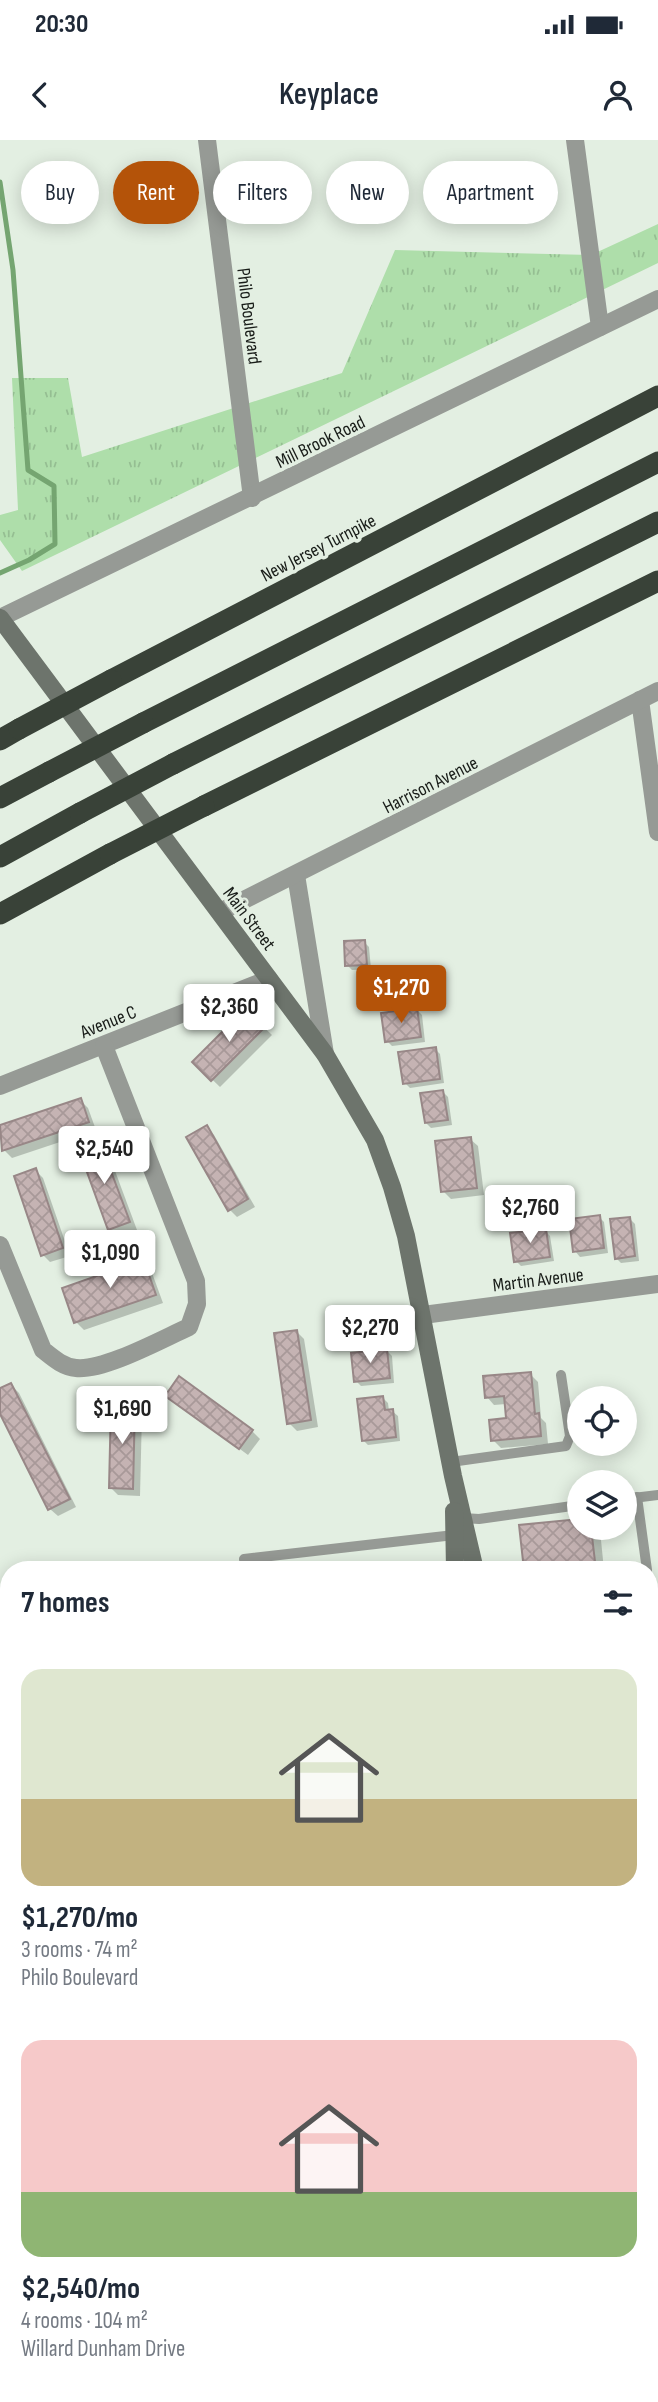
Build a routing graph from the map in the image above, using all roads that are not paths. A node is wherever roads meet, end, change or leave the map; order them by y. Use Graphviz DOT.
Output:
graph roads {
  1 [pos="207,140"];
  2 [pos="575,140"];
  3 [pos="658,299"];
  4 [pos="600,327"];
  5 [pos="658,396"];
  6 [pos="658,462"];
  7 [pos="252,498"];
  8 [pos="658,522"];
  9 [pos="658,580"];
  10 [pos="0,618"];
  11 [pos="658,691"];
  12 [pos="640,700"];
  13 [pos="0,740"];
  14 [pos="0,798"];
  15 [pos="658,832"];
  16 [pos="0,857"];
  17 [pos="296,875"];
  18 [pos="220,912"];
  19 [pos="0,915"];
  20 [pos="270,979"];
  21 [pos="104,1046"];
  22 [pos="325,1054"];
  23 [pos="0,1086"];
  24 [pos="0,1245"];
  25 [pos="658,1284"];
  26 [pos="423,1315"];
  27 [pos="561,1375"];
  28 [pos="452,1469"];
  29 [pos="658,1494"];
  30 [pos="637,1497"];
  31 [pos="567,1507"];
  32 [pos="463,1518"];
  33 [pos="454,1535"];
  34 [pos="244,1561"];
  35 [pos="455,1561"];
  36 [pos="473,1561"];
  37 [pos="646,1561"];
  1 -- 7 [label="street, Philo Boulevard"];
  2 -- 4 [label="street"];
  3 -- 4 [label="street, Mill Brook Road"];
  4 -- 7 [label="street, Mill Brook Road"];
  5 -- 13 [label="highway, New Jersey Turnpike, bridge"];
  6 -- 14 [label="highway, bridge"];
  7 -- 10 [label="street, Mill Brook Road"];
  8 -- 16 [label="highway, bridge"];
  9 -- 19 [label="highway, bridge"];
  10 -- 18 [label="main road, Main Street"];
  11 -- 12 [label="street, Harrison Avenue"];
  12 -- 15 [label="street"];
  12 -- 17 [label="street, Harrison Avenue"];
  17 -- 18 [label="street, Harrison Avenue"];
  17 -- 22 [label="street"];
  18 -- 20 [label="main road, Main Street"];
  20 -- 21 [label="street, Avenue C"];
  20 -- 22 [label="main road, Main Street"];
  21 -- 23 [label="street, Avenue C"];
  21 -- 24 [label="street"];
  22 -- 26 [label="main road, Main Street"];
  25 -- 26 [label="street, Martin Avenue"];
  26 -- 28 [label="main road, Main Street"];
  27 -- 28 [label="lane"];
  28 -- 32 [label="main road, Main Street"];
  28 -- 33 [label="main road, Main Street"];
  29 -- 30 [label="lane"];
  30 -- 37 [label="lane"];
  31 -- 32 [label="lane"];
  32 -- 36 [label="main road, Main Street"];
  33 -- 34 [label="lane"];
  33 -- 35 [label="main road, Main Street"];
}
